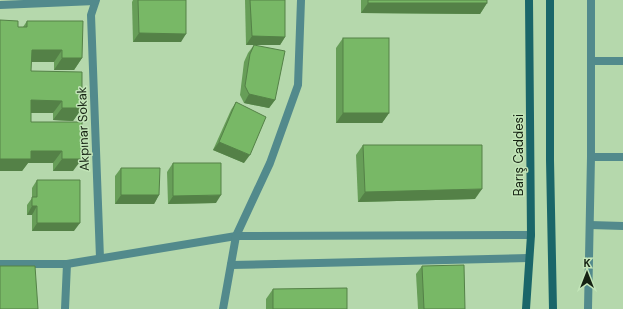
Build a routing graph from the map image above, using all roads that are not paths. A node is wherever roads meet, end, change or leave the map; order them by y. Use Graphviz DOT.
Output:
graph roads {
  1 [pos="301,0"];
  2 [pos="529,0"];
  3 [pos="550,0"];
  4 [pos="591,0"];
  5 [pos="96,1"];
  6 [pos="0,5"];
  7 [pos="591,60"];
  8 [pos="623,61"];
  9 [pos="623,156"];
  10 [pos="591,157"];
  11 [pos="590,225"];
  12 [pos="623,226"];
  13 [pos="531,235"];
  14 [pos="236,236"];
  15 [pos="100,258"];
  16 [pos="529,258"];
  17 [pos="0,264"];
  18 [pos="67,264"];
  19 [pos="231,265"];
  20 [pos="65,309"];
  21 [pos="223,309"];
  22 [pos="526,309"];
  23 [pos="553,309"];
  24 [pos="588,309"];
  1 -- 14 [label="street"];
  2 -- 13 [label="main road, Barış Caddesi"];
  3 -- 23 [label="main road"];
  4 -- 7 [label="street"];
  5 -- 6 [label="street"];
  5 -- 15 [label="street, Akpınar Sokak"];
  7 -- 8 [label="street"];
  7 -- 10 [label="street"];
  9 -- 10 [label="street"];
  10 -- 11 [label="street"];
  11 -- 12 [label="street"];
  11 -- 24 [label="street"];
  13 -- 14 [label="street"];
  13 -- 16 [label="main road, Barış Caddesi"];
  14 -- 15 [label="street"];
  14 -- 19 [label="street"];
  15 -- 18 [label="street"];
  16 -- 19 [label="street"];
  16 -- 22 [label="main road, Barış Caddesi"];
  17 -- 18 [label="street"];
  18 -- 20 [label="street"];
  19 -- 21 [label="street"];
}
